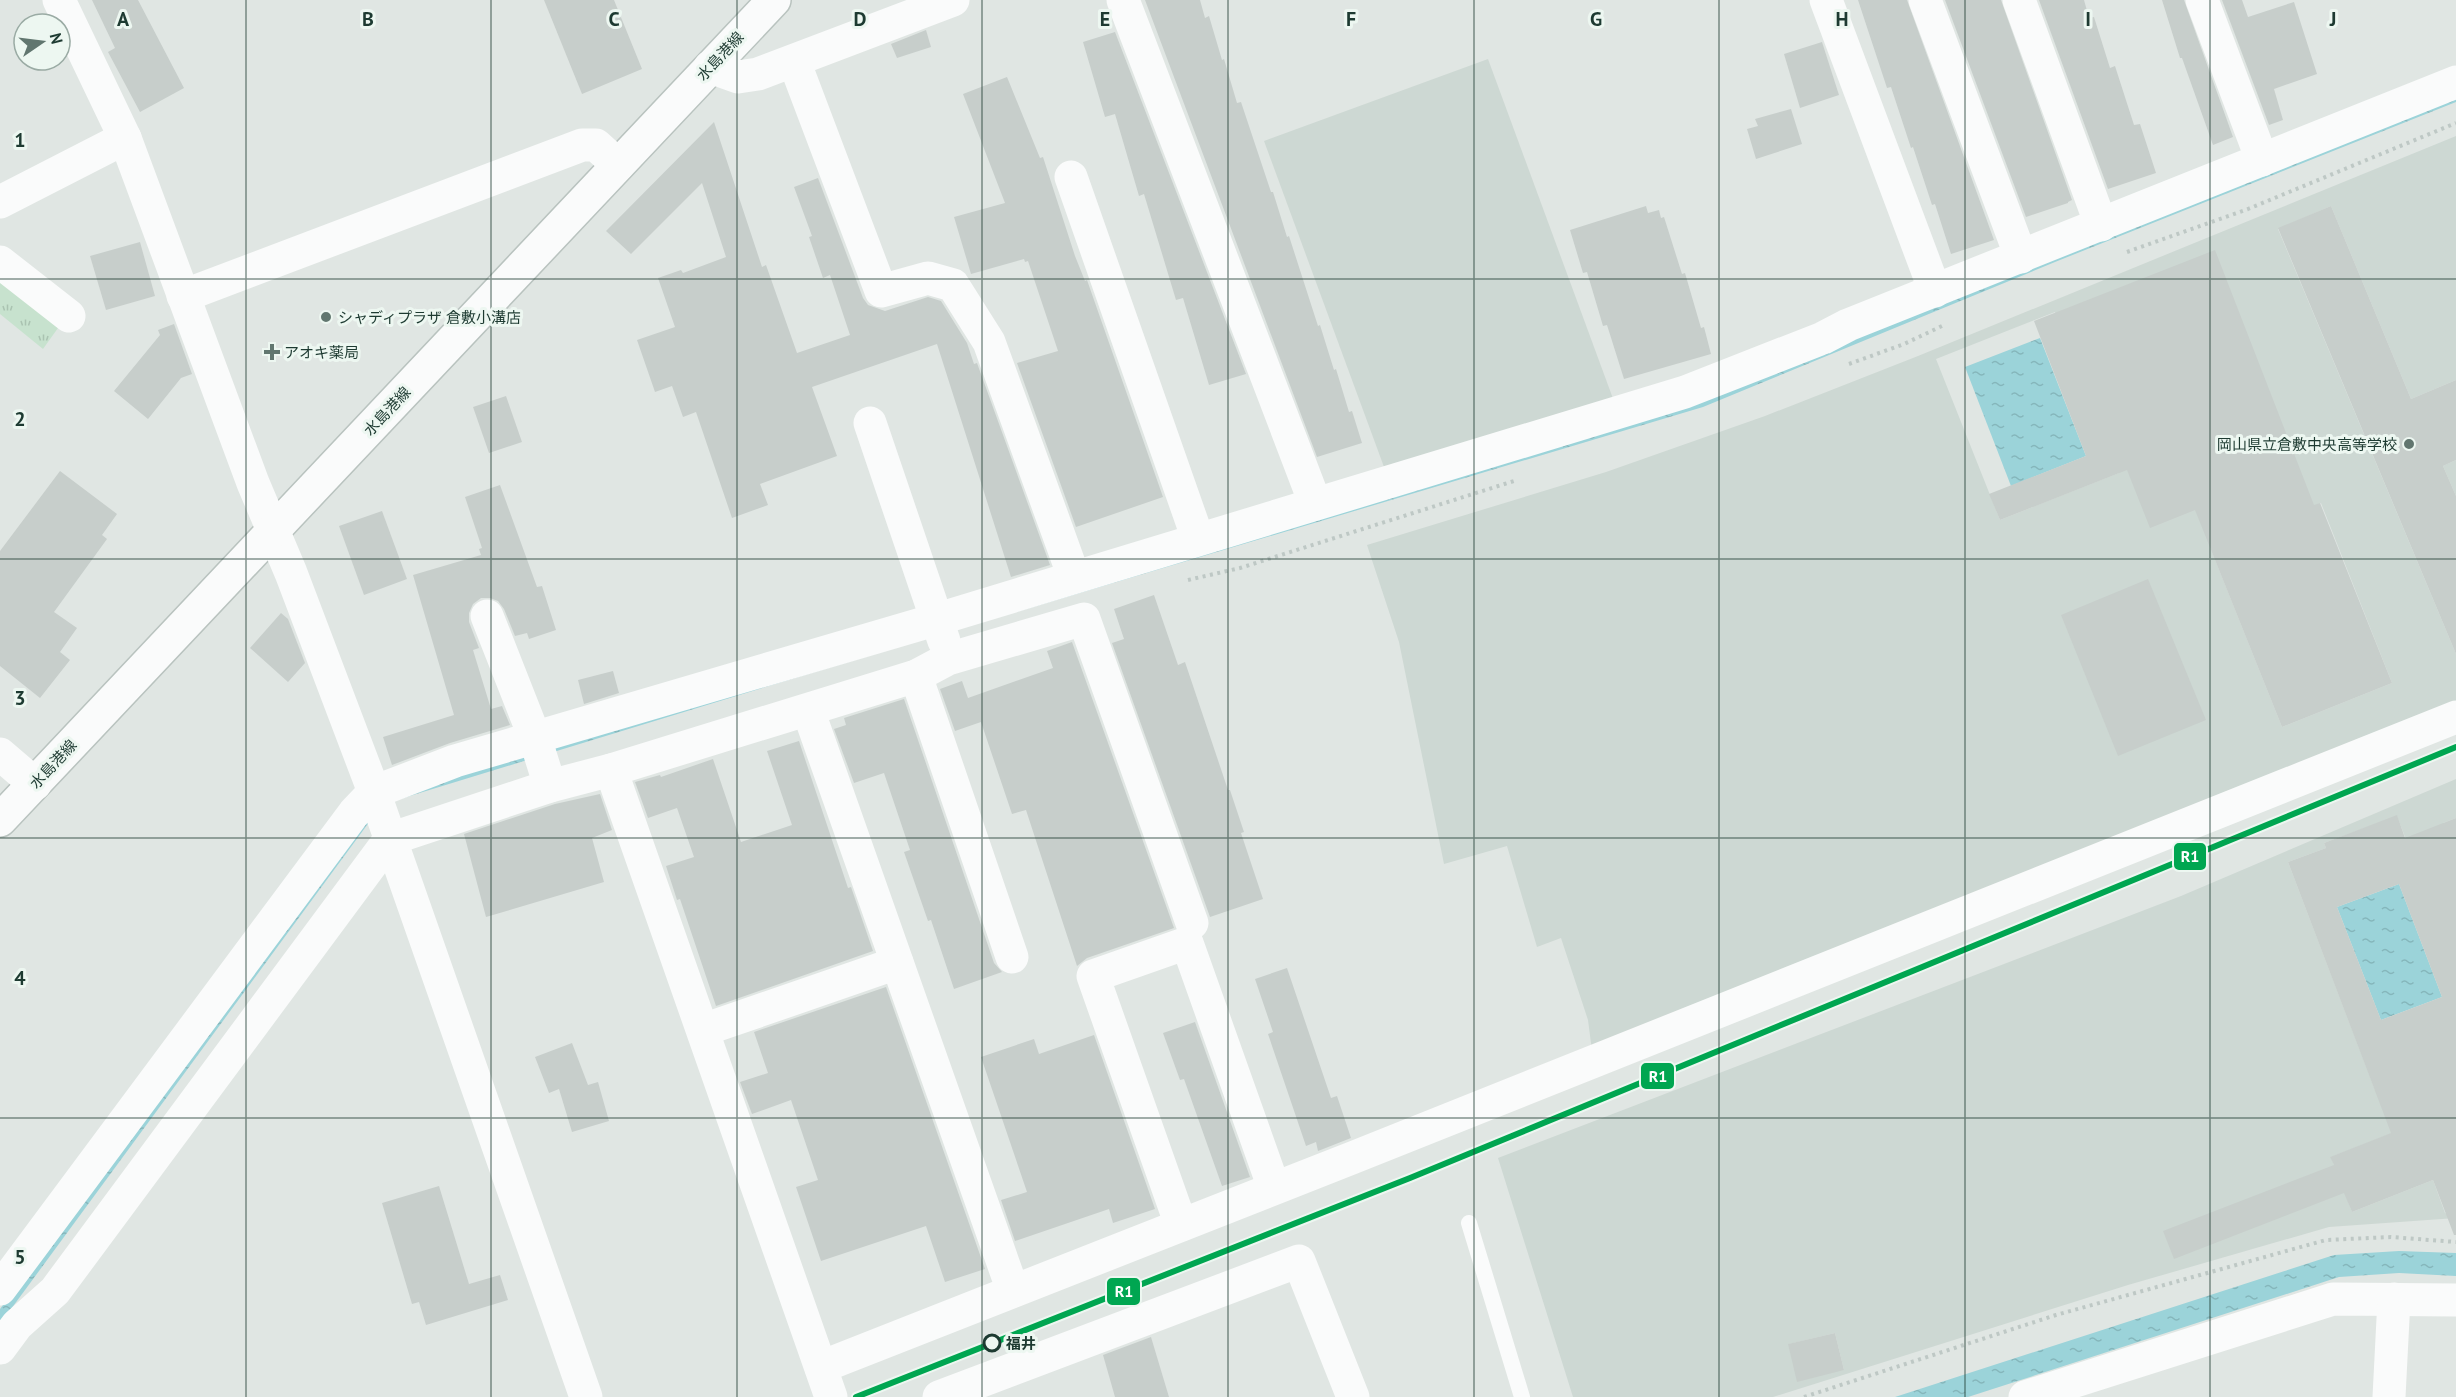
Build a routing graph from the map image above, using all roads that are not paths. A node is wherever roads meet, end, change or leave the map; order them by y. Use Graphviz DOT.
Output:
graph roads {
  1 [pos="59,0"];
  2 [pos="774,0"];
  3 [pos="953,0"];
  4 [pos="1123,0"];
  5 [pos="1826,0"];
  6 [pos="1924,0"];
  7 [pos="2019,0"];
  8 [pos="2202,0"];
  9 [pos="794,61"];
  10 [pos="710,67"];
  11 [pos="2456,82"];
  12 [pos="125,138"];
  13 [pos="2262,160"];
  14 [pos="618,165"];
  15 [pos="1071,177"];
  16 [pos="0,202"];
  17 [pos="2101,225"];
  18 [pos="2021,257"];
  19 [pos="0,262"];
  20 [pos="1935,291"];
  21 [pos="183,296"];
  22 [pos="69,315"];
  23 [pos="870,423"];
  24 [pos="1315,503"];
  25 [pos="273,531"];
  26 [pos="1198,538"];
  27 [pos="1074,577"];
  28 [pos="488,616"];
  29 [pos="942,636"];
  30 [pos="916,676"];
  31 [pos="808,710"];
  32 [pos="2456,717"];
  33 [pos="0,754"];
  34 [pos="541,758"];
  35 [pos="611,770"];
  36 [pos="35,784"];
  37 [pos="374,792"];
  38 [pos="0,820"];
  39 [pos="390,839"];
  40 [pos="1192,923"];
  41 [pos="1012,957"];
  42 [pos="897,963"];
  43 [pos="703,1030"];
  44 [pos="1274,1188"];
  45 [pos="1469,1224"];
  46 [pos="1180,1226"];
  47 [pos="0,1289"];
  48 [pos="1013,1291"];
  49 [pos="2394,1299"];
  50 [pos="2456,1300"];
  51 [pos="0,1348"];
  52 [pos="826,1382"];
  53 [pos="2039,1395"];
  54 [pos="586,1397"];
  55 [pos="939,1397"];
  56 [pos="1353,1397"];
  57 [pos="1522,1397"];
  58 [pos="2389,1397"];
  1 -- 12 [label="street"];
  2 -- 10 [label="street, 水島港線"];
  3 -- 9 [label="street"];
  4 -- 24 [label="street"];
  5 -- 20 [label="street"];
  6 -- 18 [label="street"];
  7 -- 17 [label="street"];
  8 -- 13 [label="street"];
  9 -- 10 [label="street"];
  9 -- 27 [label="street"];
  10 -- 14 [label="street, 水島港線"];
  11 -- 13 [label="street"];
  12 -- 16 [label="street"];
  12 -- 21 [label="street"];
  13 -- 17 [label="street"];
  14 -- 21 [label="street"];
  14 -- 25 [label="street, 水島港線"];
  15 -- 26 [label="street"];
  17 -- 18 [label="street"];
  18 -- 20 [label="street"];
  19 -- 22 [label="street"];
  20 -- 24 [label="street"];
  21 -- 25 [label="street"];
  23 -- 29 [label="street"];
  24 -- 26 [label="street"];
  25 -- 36 [label="street, 水島港線"];
  25 -- 37 [label="street"];
  26 -- 27 [label="street"];
  27 -- 29 [label="street"];
  28 -- 34 [label="street"];
  29 -- 30 [label="street"];
  29 -- 34 [label="street"];
  29 -- 40 [label="street"];
  30 -- 31 [label="street"];
  30 -- 41 [label="street"];
  31 -- 35 [label="street"];
  31 -- 42 [label="street"];
  32 -- 44 [label="street"];
  33 -- 36 [label="street"];
  34 -- 35 [label="street"];
  34 -- 37 [label="street"];
  34 -- 39 [label="street"];
  35 -- 43 [label="street"];
  36 -- 38 [label="street, 水島港線"];
  37 -- 39 [label="street"];
  37 -- 47 [label="street"];
  39 -- 51 [label="street"];
  39 -- 54 [label="street"];
  42 -- 43 [label="street"];
  42 -- 48 [label="street"];
  43 -- 52 [label="street"];
  44 -- 46 [label="street"];
  44 -- 46 [label="street"];
  45 -- 57 [label="lane"];
  46 -- 48 [label="street"];
  48 -- 52 [label="street"];
  49 -- 50 [label="street"];
  49 -- 53 [label="street"];
  49 -- 58 [label="street"];
  55 -- 56 [label="street"];
}
